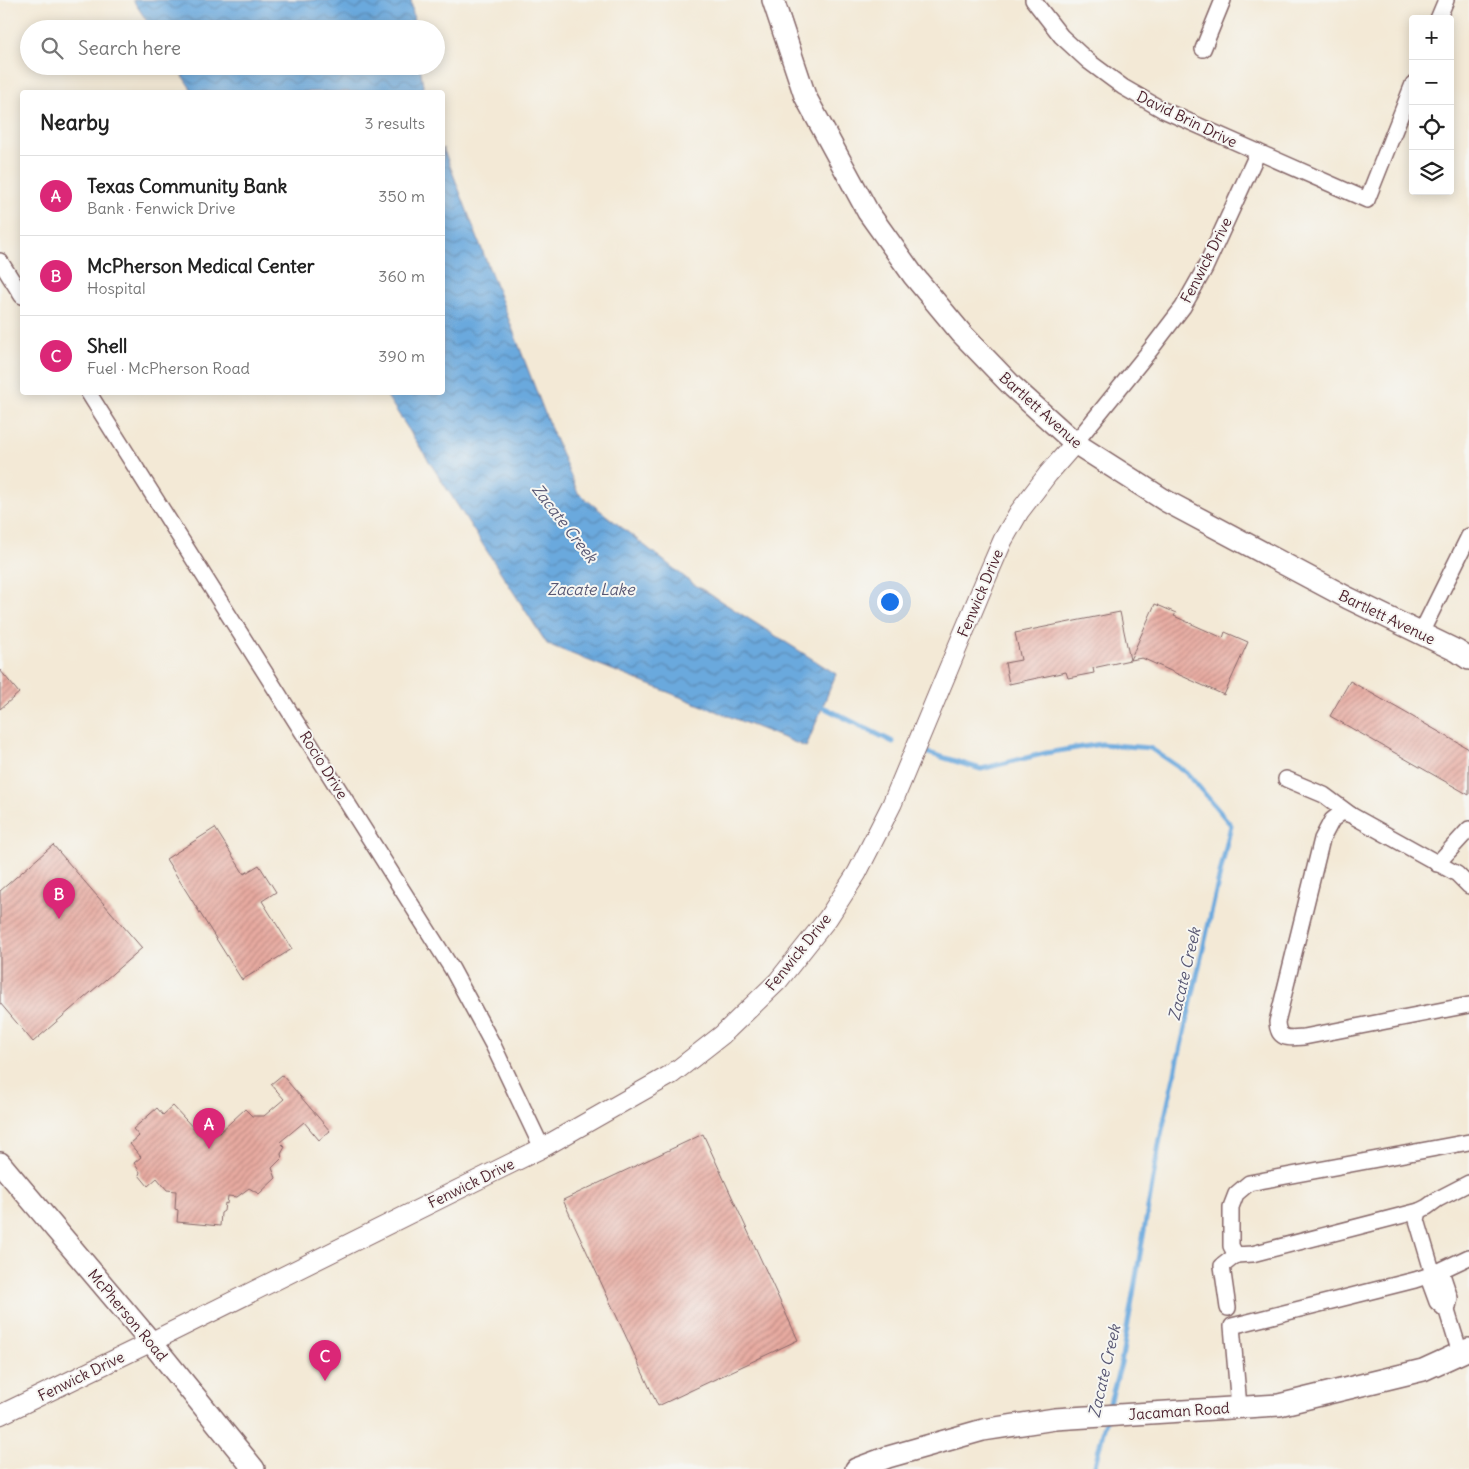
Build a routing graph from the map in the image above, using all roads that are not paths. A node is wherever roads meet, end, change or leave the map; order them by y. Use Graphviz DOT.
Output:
graph roads {
  1 [pos="773,0"];
  2 [pos="1033,0"];
  3 [pos="1223,0"];
  4 [pos="1446,0"];
  5 [pos="1440,15"];
  6 [pos="1203,49"];
  7 [pos="1409,94"];
  8 [pos="1258,152"];
  9 [pos="0,261"];
  10 [pos="20,293"];
  11 [pos="90,395"];
  12 [pos="1075,443"];
  13 [pos="1469,536"];
  14 [pos="1421,633"];
  15 [pos="1469,659"];
  16 [pos="1286,778"];
  17 [pos="1351,815"];
  18 [pos="1469,829"];
  19 [pos="1437,864"];
  20 [pos="1469,886"];
  21 [pos="1469,1005"];
  22 [pos="1469,1142"];
  23 [pos="542,1148"];
  24 [pos="0,1163"];
  25 [pos="1469,1183"];
  26 [pos="1419,1211"];
  27 [pos="1236,1254"];
  28 [pos="1469,1256"];
  29 [pos="1433,1274"];
  30 [pos="1228,1308"];
  31 [pos="151,1342"];
  32 [pos="1465,1351"];
  33 [pos="1239,1407"];
  34 [pos="0,1415"];
  35 [pos="254,1469"];
  36 [pos="856,1469"];
  1 -- 12 [label="main road, Bartlett Avenue"];
  2 -- 8 [label="street, David Brin Drive"];
  3 -- 6 [label="street"];
  4 -- 5 [label="street"];
  7 -- 8 [label="street, David Brin Drive"];
  8 -- 12 [label="street, Fenwick Drive"];
  9 -- 10 [label="street"];
  11 -- 23 [label="street, Rocio Drive"];
  12 -- 14 [label="main road, Bartlett Avenue"];
  12 -- 23 [label="street, Fenwick Drive"];
  13 -- 14 [label="street"];
  14 -- 15 [label="main road, Bartlett Avenue"];
  16 -- 17 [label="street"];
  17 -- 19 [label="street"];
  17 -- 21 [label="street"];
  18 -- 19 [label="street"];
  19 -- 20 [label="street"];
  22 -- 27 [label="street"];
  23 -- 31 [label="street, Fenwick Drive"];
  24 -- 31 [label="main road, McPherson Road"];
  25 -- 26 [label="street"];
  26 -- 27 [label="street"];
  26 -- 29 [label="street"];
  27 -- 30 [label="street"];
  28 -- 29 [label="street"];
  29 -- 32 [label="street"];
  29 -- 33 [label="street"];
  31 -- 34 [label="street, Fenwick Drive"];
  31 -- 35 [label="main road, McPherson Road"];
  32 -- 33 [label="main road, Jacaman Road"];
  33 -- 36 [label="main road, Jacaman Road"];
}
